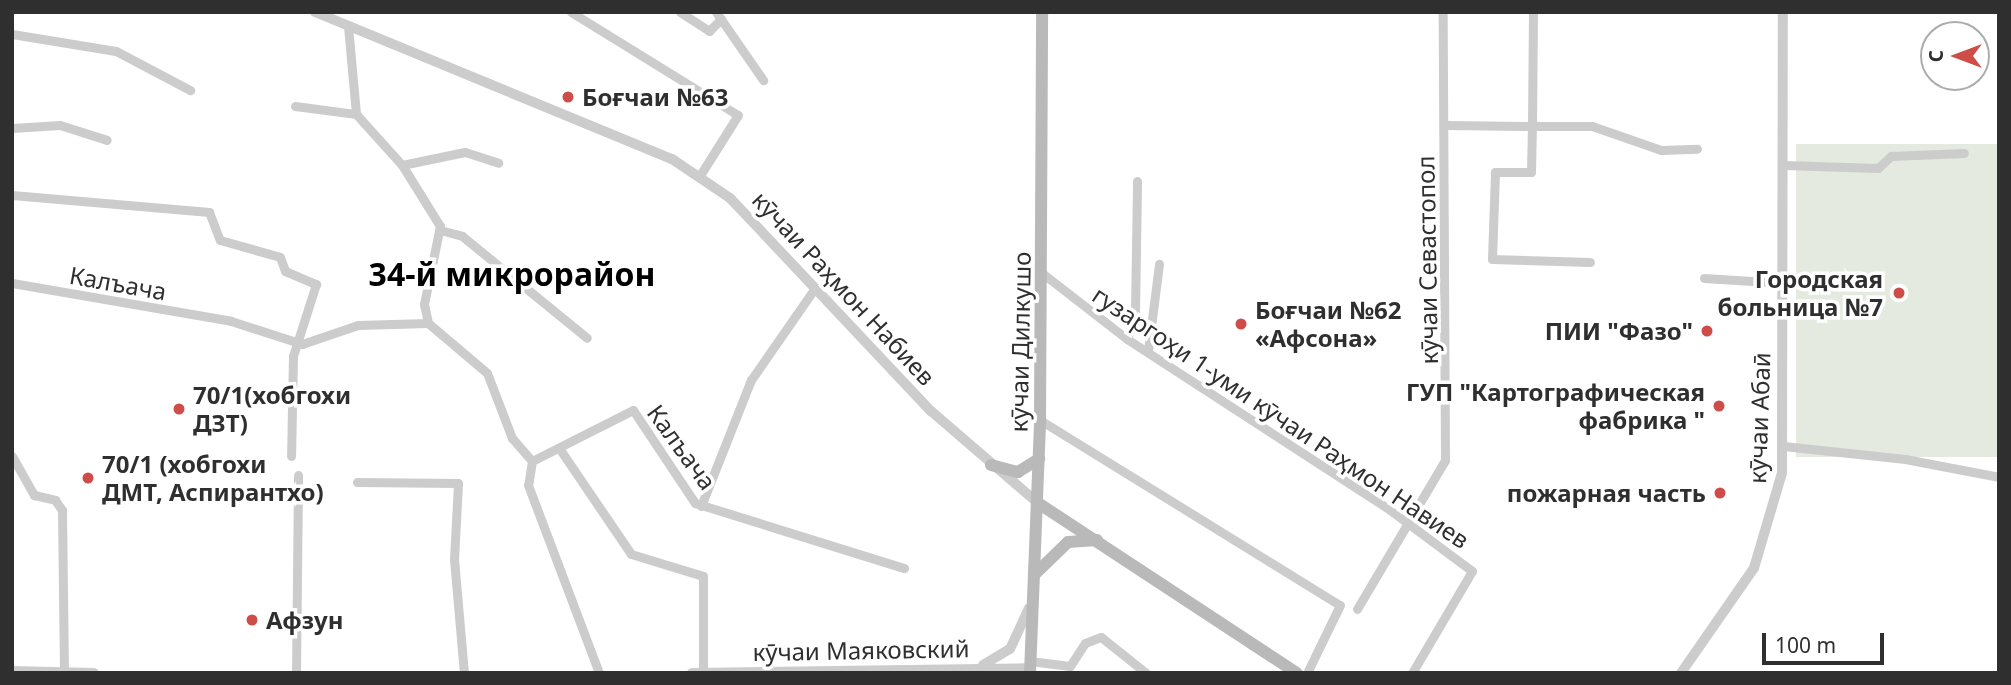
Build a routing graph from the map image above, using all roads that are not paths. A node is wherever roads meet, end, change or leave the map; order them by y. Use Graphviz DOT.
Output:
graph roads {
  1 [pos="315,12"];
  2 [pos="571,12"];
  3 [pos="680,12"];
  4 [pos="1042,12"];
  5 [pos="1443,12"];
  6 [pos="1533,12"];
  7 [pos="1783,12"];
  8 [pos="719,16"];
  9 [pos="348,26"];
  10 [pos="12,34"];
  11 [pos="763,80"];
  12 [pos="190,90"];
  13 [pos="295,106"];
  14 [pos="356,114"];
  15 [pos="1445,125"];
  16 [pos="1532,126"];
  17 [pos="12,128"];
  18 [pos="107,140"];
  19 [pos="1697,149"];
  20 [pos="1964,153"];
  21 [pos="498,163"];
  22 [pos="402,164"];
  23 [pos="1783,165"];
  24 [pos="699,177"];
  25 [pos="1137,181"];
  26 [pos="12,195"];
  27 [pos="440,230"];
  28 [pos="1590,262"];
  29 [pos="1159,264"];
  30 [pos="1042,273"];
  31 [pos="1704,278"];
  32 [pos="12,283"];
  33 [pos="1783,283"];
  34 [pos="815,288"];
  35 [pos="428,323"];
  36 [pos="587,338"];
  37 [pos="1127,339"];
  38 [pos="302,344"];
  39 [pos="1148,350"];
  40 [pos="1040,420"];
  41 [pos="1783,446"];
  42 [pos="559,448"];
  43 [pos="12,456"];
  44 [pos="291,456"];
  45 [pos="1039,459"];
  46 [pos="532,461"];
  47 [pos="991,465"];
  48 [pos="298,475"];
  49 [pos="1999,477"];
  50 [pos="357,482"];
  51 [pos="1038,503"];
  52 [pos="701,506"];
  53 [pos="1410,524"];
  54 [pos="1100,540"];
  55 [pos="904,568"];
  56 [pos="1034,575"];
  57 [pos="1032,598"];
  58 [pos="1357,609"];
  59 [pos="1030,667"];
  60 [pos="979,670"];
  61 [pos="12,671"];
  62 [pos="1288,671"];
  63 [pos="64,672"];
  64 [pos="908,672"];
  65 [pos="94,673"];
  66 [pos="296,673"];
  67 [pos="464,673"];
  68 [pos="599,673"];
  69 [pos="692,673"];
  70 [pos="703,673"];
  71 [pos="1146,673"];
  72 [pos="1307,673"];
  73 [pos="1412,673"];
  74 [pos="1681,673"];
  1 -- 9 [label="street, кӯчаи Раҳмон Набиев"];
  2 -- 24 [label="street"];
  3 -- 8 [label="street"];
  4 -- 30 [label="main road, кӯчаи Дилкушо"];
  5 -- 15 [label="street, кӯчаи Севастопол"];
  6 -- 16 [label="street"];
  7 -- 23 [label="street, кӯчаи Абаӣ"];
  8 -- 11 [label="street"];
  9 -- 14 [label="street"];
  9 -- 24 [label="street, кӯчаи Раҳмон Набиев"];
  10 -- 12 [label="street"];
  13 -- 14 [label="street"];
  14 -- 22 [label="street"];
  15 -- 16 [label="street"];
  15 -- 53 [label="street, кӯчаи Севастопол"];
  16 -- 19 [label="street"];
  16 -- 28 [label="street"];
  17 -- 18 [label="street"];
  20 -- 23 [label="street"];
  21 -- 22 [label="street"];
  22 -- 27 [label="street"];
  23 -- 33 [label="street, кӯчаи Абаӣ"];
  24 -- 34 [label="street, кӯчаи Раҳмон Набиев"];
  25 -- 37 [label="street"];
  26 -- 38 [label="street"];
  27 -- 35 [label="street"];
  27 -- 36 [label="street"];
  29 -- 39 [label="street"];
  30 -- 37 [label="street, гузаргоҳи 1-уми кӯчаи Раҳмон Навиев"];
  30 -- 40 [label="main road, кӯчаи Дилкушо"];
  31 -- 33 [label="street"];
  32 -- 38 [label="street, Калъача"];
  33 -- 41 [label="street, кӯчаи Абаӣ"];
  34 -- 47 [label="street, кӯчаи Раҳмон Набиев"];
  34 -- 52 [label="street"];
  35 -- 38 [label="street"];
  35 -- 46 [label="street"];
  37 -- 39 [label="street, гузаргоҳи 1-уми кӯчаи Раҳмон Навиев"];
  38 -- 44 [label="street"];
  39 -- 53 [label="street, гузаргоҳи 1-уми кӯчаи Раҳмон Навиев"];
  40 -- 45 [label="main road, кӯчаи Дилкушо"];
  40 -- 72 [label="street"];
  41 -- 49 [label="street"];
  41 -- 74 [label="street, кӯчаи Абаӣ"];
  42 -- 46 [label="street, Калъача"];
  42 -- 52 [label="street, Калъача"];
  42 -- 70 [label="street"];
  43 -- 63 [label="street"];
  45 -- 47 [label="main road"];
  45 -- 51 [label="main road, кӯчаи Дилкушо"];
  46 -- 68 [label="street"];
  47 -- 51 [label="street, кӯчаи Раҳмон Набиев"];
  48 -- 66 [label="street"];
  50 -- 67 [label="street"];
  51 -- 54 [label="main road, кӯчаи Раҳмон Набиев"];
  51 -- 56 [label="main road, кӯчаи Дилкушо"];
  52 -- 55 [label="street, Калъача"];
  53 -- 58 [label="street, кӯчаи Севастопол"];
  53 -- 73 [label="street, гузаргоҳи 1-уми кӯчаи Раҳмон Навиев"];
  54 -- 56 [label="main road"];
  54 -- 62 [label="main road, кӯчаи Раҳмон Набиев"];
  56 -- 57 [label="main road, кӯчаи Дилкушо"];
  57 -- 59 [label="main road, кӯчаи Дилкушо"];
  57 -- 60 [label="street"];
  59 -- 60 [label="street, кӯчаи Маяковский"];
  59 -- 71 [label="street"];
  60 -- 64 [label="street, кӯчаи Маяковский"];
  61 -- 63 [label="street"];
  63 -- 65 [label="street"];
  64 -- 70 [label="street, кӯчаи Маяковский"];
  69 -- 70 [label="street, кӯчаи Маяковский"];
}
